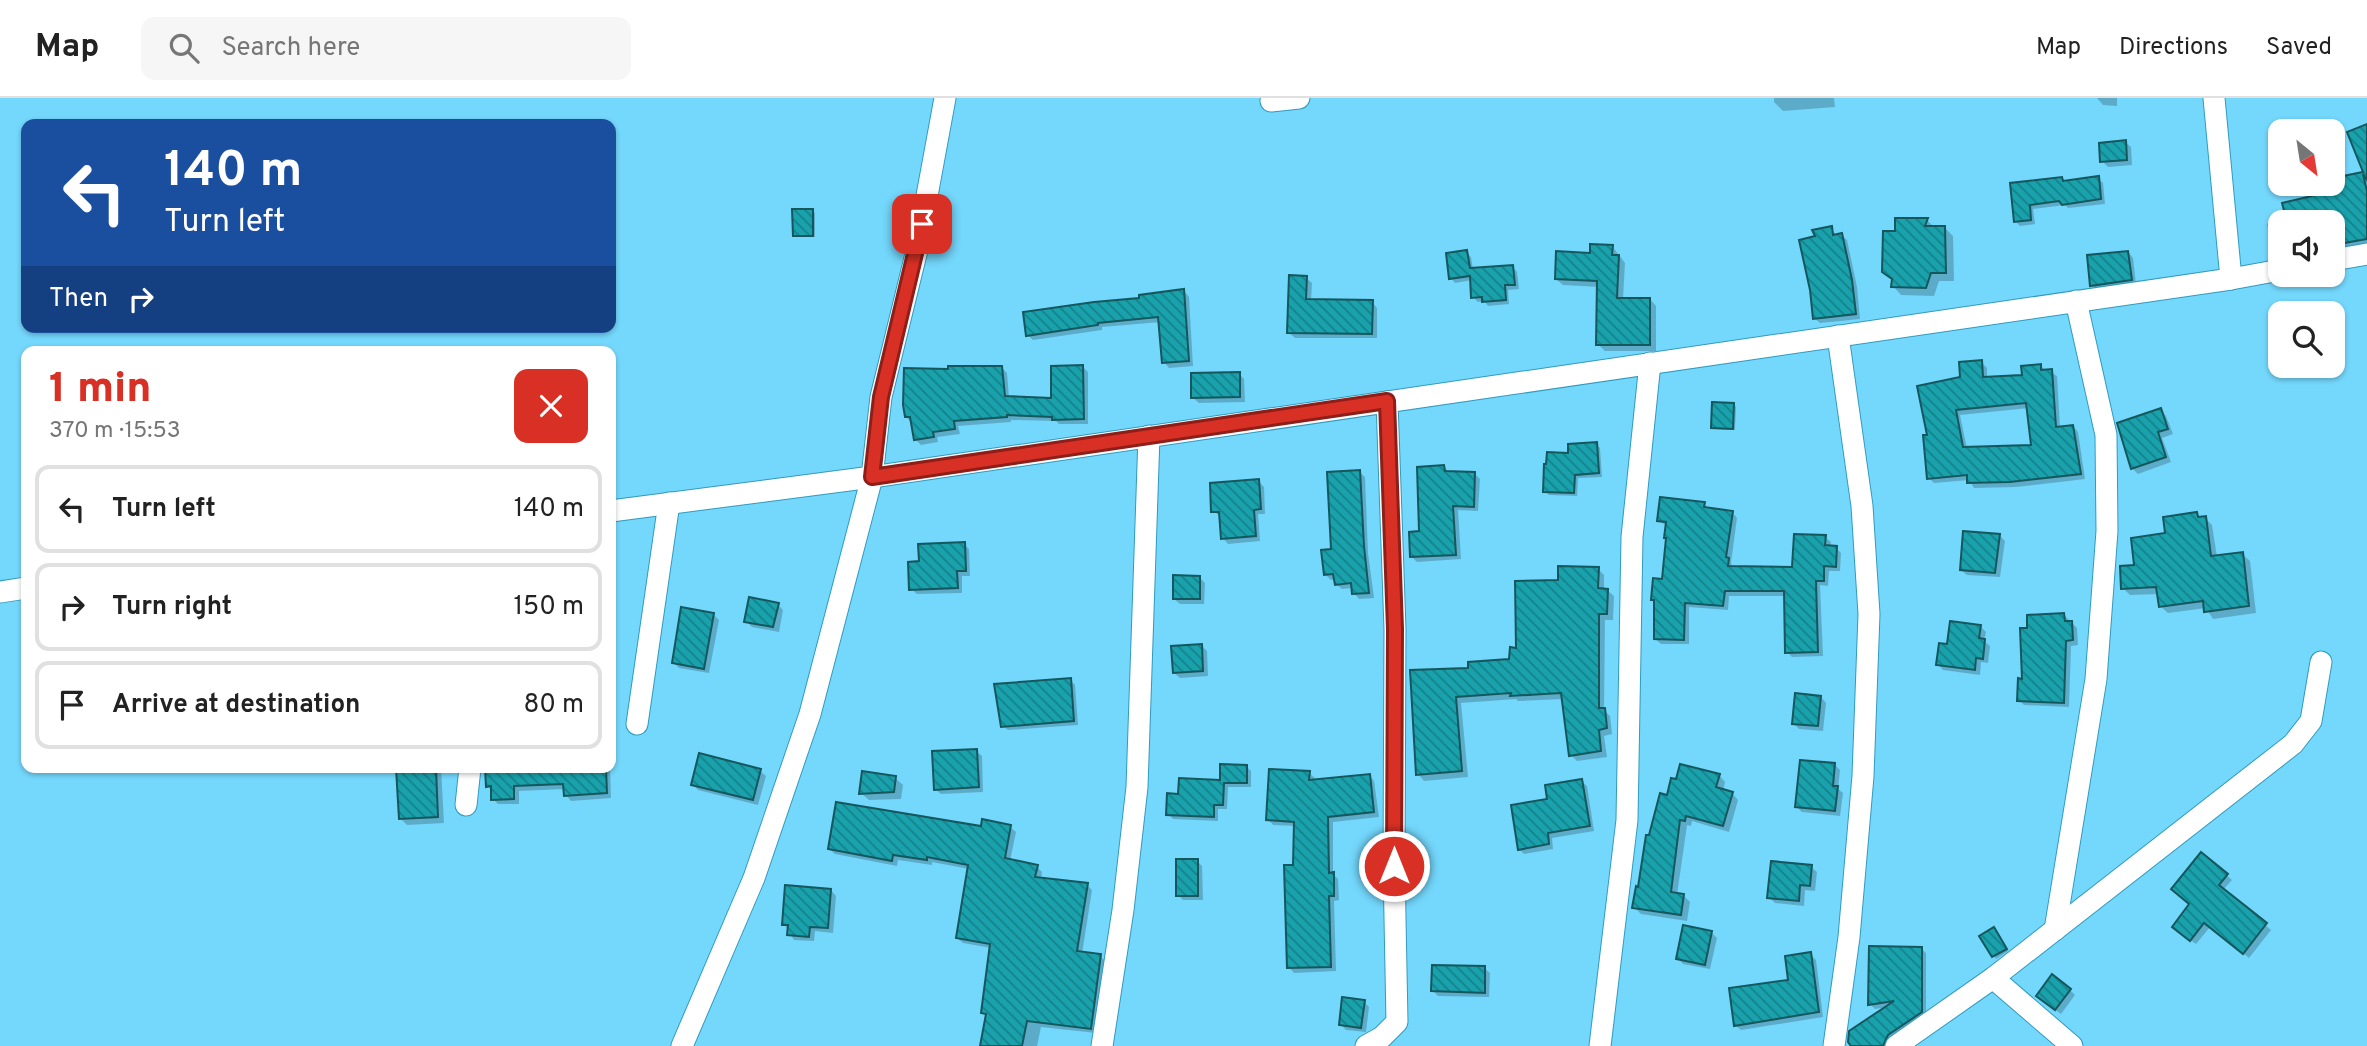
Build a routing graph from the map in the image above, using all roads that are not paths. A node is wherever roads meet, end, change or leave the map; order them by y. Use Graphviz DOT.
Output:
graph roads {
  1 [pos="945,98"];
  2 [pos="1299,98"];
  3 [pos="2214,98"];
  4 [pos="1270,102"];
  5 [pos="2367,254"];
  6 [pos="2345,258"];
  7 [pos="2268,272"];
  8 [pos="2231,279"];
  9 [pos="2076,301"];
  10 [pos="1838,336"];
  11 [pos="1650,363"];
  12 [pos="1387,401"];
  13 [pos="1149,436"];
  14 [pos="872,477"];
  15 [pos="669,503"];
  16 [pos="616,510"];
  17 [pos="21,589"];
  18 [pos="0,592"];
  19 [pos="2321,662"];
  20 [pos="636,724"];
  21 [pos="469,773"];
  22 [pos="466,805"];
  23 [pos="2055,930"];
  24 [pos="1993,978"];
  25 [pos="682,1046"];
  26 [pos="1102,1046"];
  27 [pos="1366,1046"];
  28 [pos="1600,1046"];
  29 [pos="1834,1046"];
  30 [pos="1896,1046"];
  31 [pos="2072,1046"];
  1 -- 14 [label="street"];
  2 -- 4 [label="street"];
  3 -- 8 [label="street"];
  5 -- 6 [label="street"];
  7 -- 8 [label="street"];
  8 -- 9 [label="street"];
  9 -- 10 [label="street"];
  9 -- 23 [label="street"];
  10 -- 11 [label="street"];
  10 -- 29 [label="street"];
  11 -- 12 [label="street"];
  11 -- 28 [label="street"];
  12 -- 13 [label="street"];
  12 -- 27 [label="street"];
  13 -- 14 [label="street"];
  13 -- 26 [label="street"];
  14 -- 15 [label="street"];
  14 -- 25 [label="street"];
  15 -- 16 [label="street"];
  15 -- 20 [label="street"];
  17 -- 18 [label="street"];
  19 -- 23 [label="street"];
  21 -- 22 [label="street"];
  23 -- 24 [label="street"];
  24 -- 30 [label="street"];
  24 -- 31 [label="street"];
}
